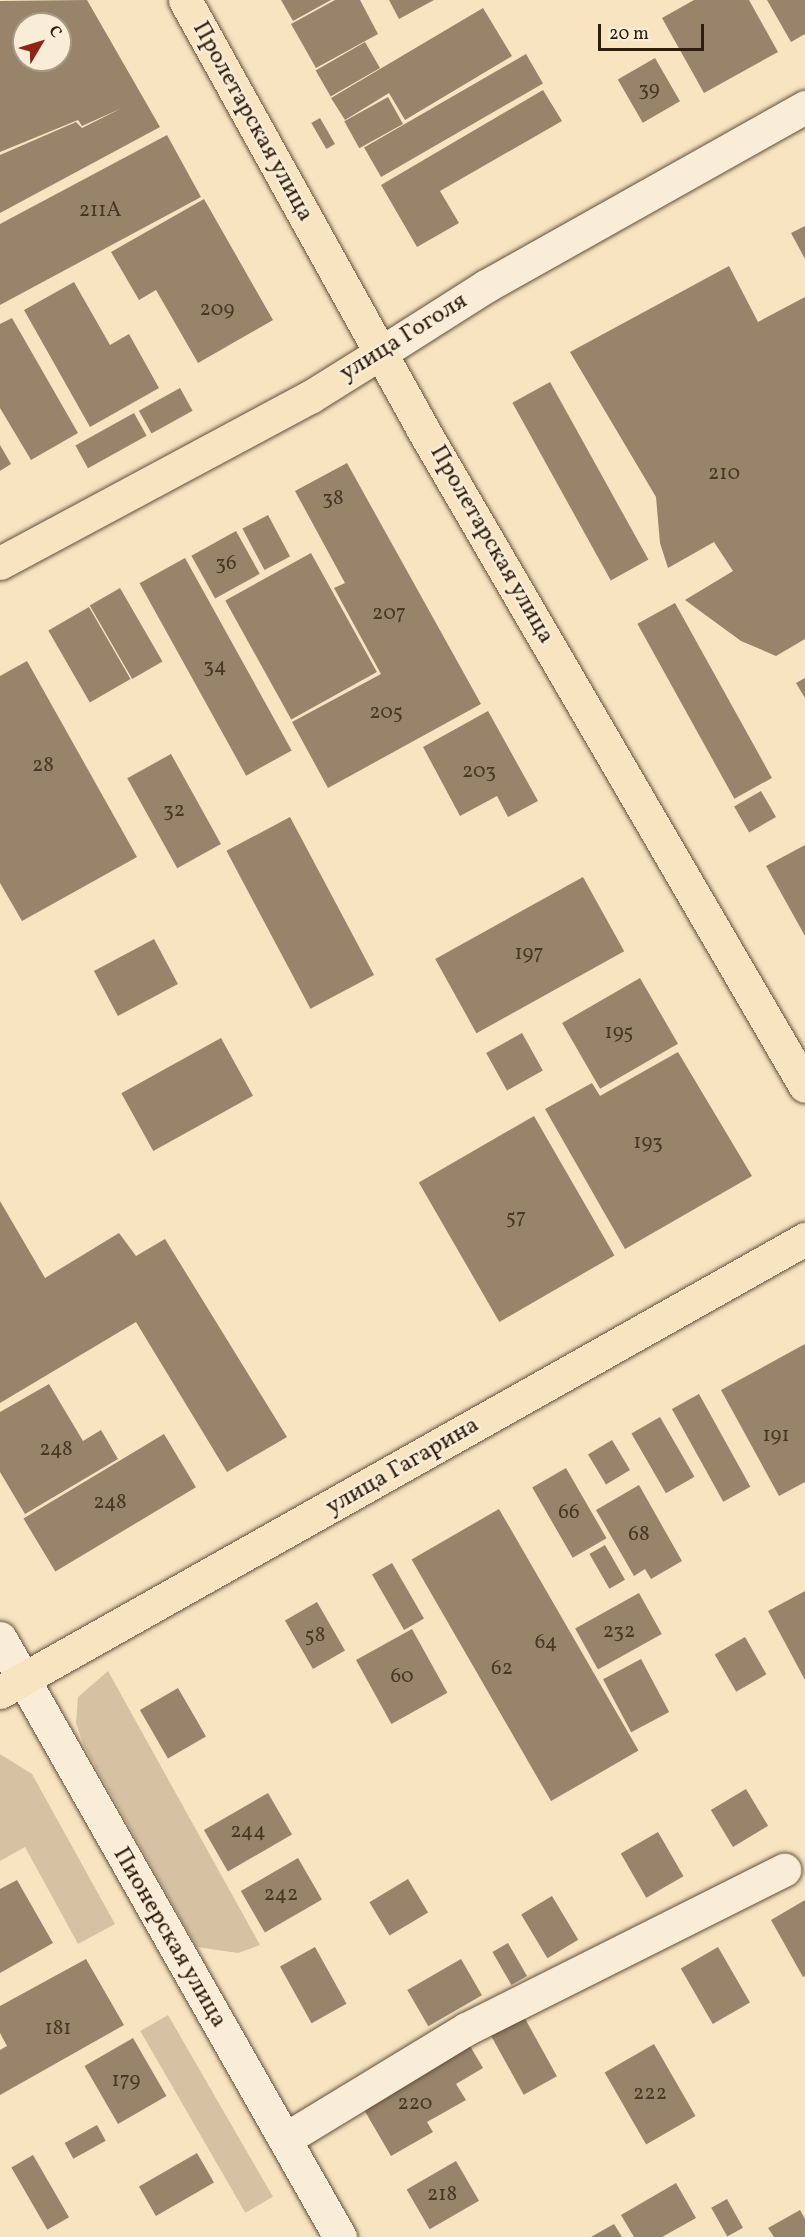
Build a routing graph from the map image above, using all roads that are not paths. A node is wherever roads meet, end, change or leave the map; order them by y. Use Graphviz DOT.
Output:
graph roads {
  1 [pos="185,0"];
  2 [pos="805,107"];
  3 [pos="382,352"];
  4 [pos="0,562"];
  5 [pos="805,1086"];
  6 [pos="805,1239"];
  7 [pos="0,1638"];
  8 [pos="11,1686"];
  9 [pos="784,1870"];
  10 [pos="285,2139"];
  11 [pos="340,2237"];
  1 -- 3 [label="main road, Пролетарская улица"];
  2 -- 3 [label="street, улица Гоголя"];
  3 -- 4 [label="main road, улица Гоголя"];
  3 -- 5 [label="main road, Пролетарская улица"];
  6 -- 8 [label="main road, улица Гагарина"];
  7 -- 8 [label="street, Пионерская улица"];
  8 -- 10 [label="street, Пионерская улица"];
  9 -- 10 [label="street"];
  10 -- 11 [label="street, Пионерская улица"];
}
